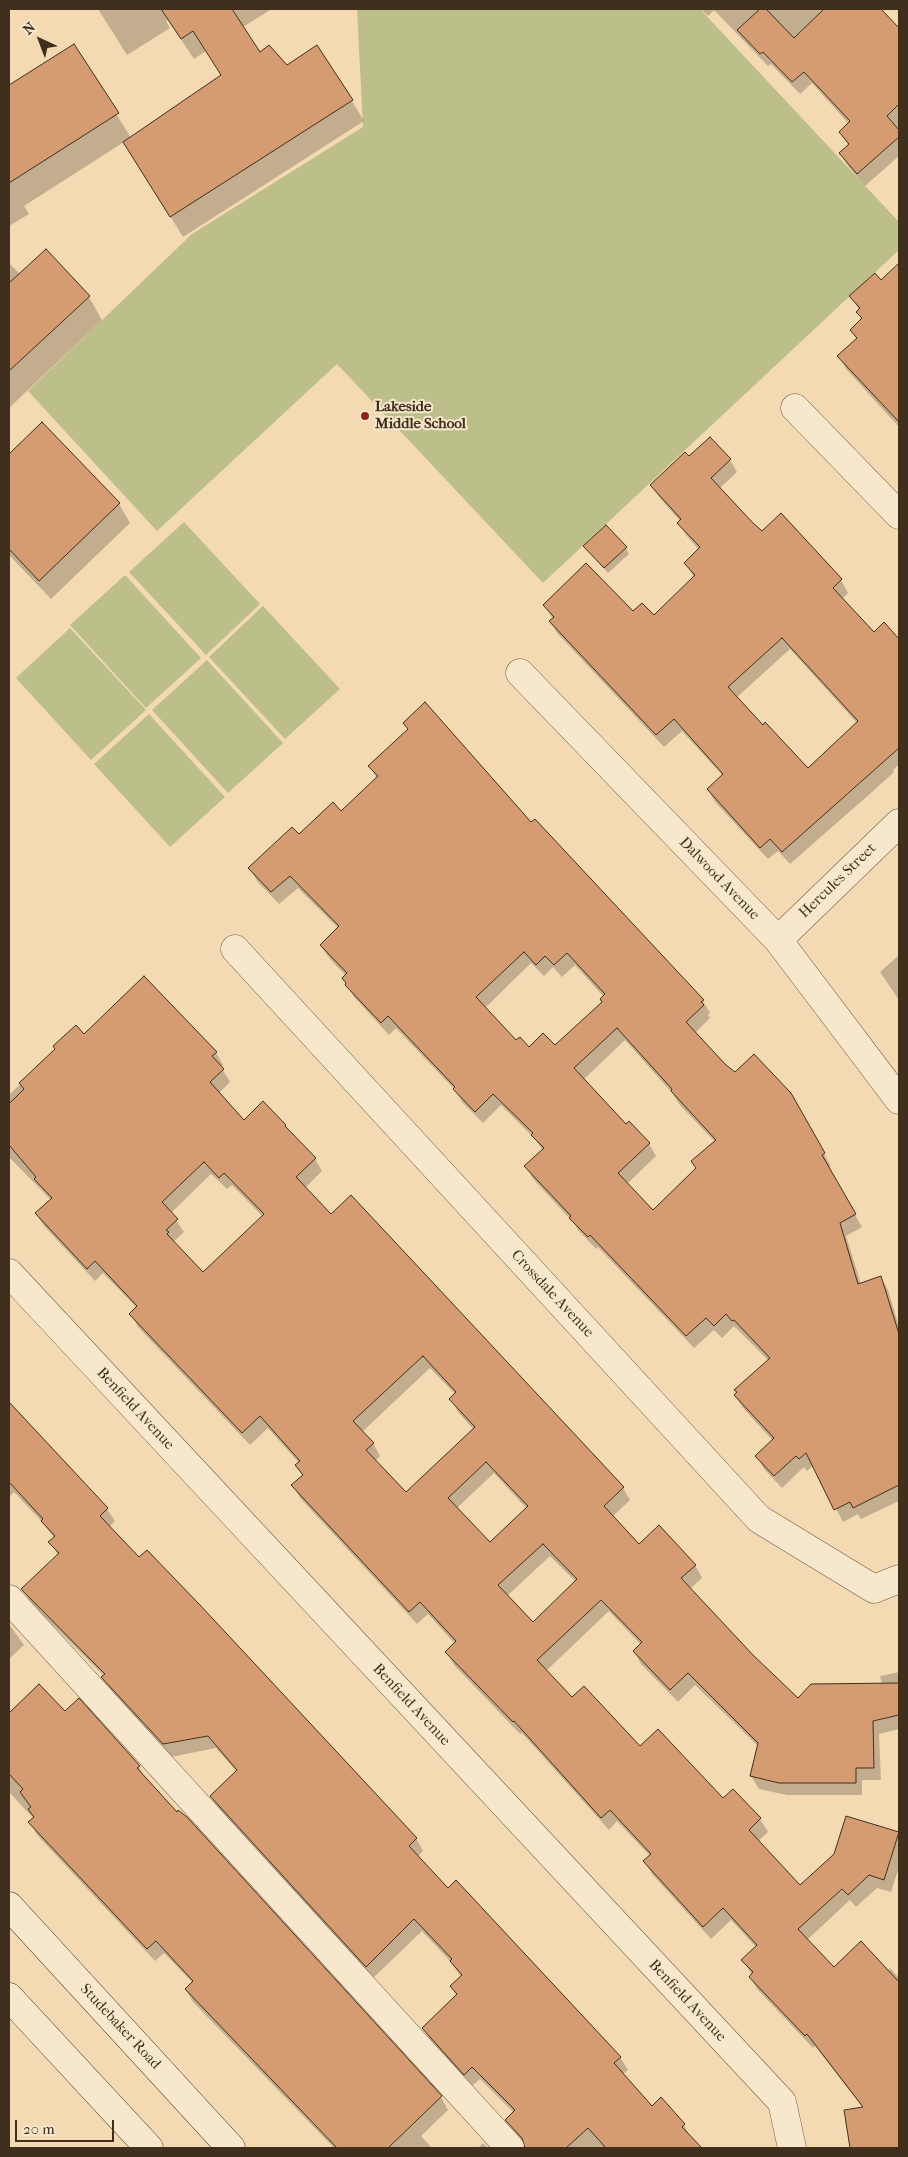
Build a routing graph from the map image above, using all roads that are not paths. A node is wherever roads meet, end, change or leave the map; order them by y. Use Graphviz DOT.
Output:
graph roads {
  1 [pos="795,408"];
  2 [pos="899,515"];
  3 [pos="520,673"];
  4 [pos="899,823"];
  5 [pos="778,940"];
  6 [pos="235,949"];
  7 [pos="899,1100"];
  8 [pos="9,1273"];
  9 [pos="899,1579"];
  10 [pos="9,1599"];
  11 [pos="9,1906"];
  12 [pos="9,1997"];
  13 [pos="149,2148"];
  14 [pos="231,2148"];
  15 [pos="510,2148"];
  16 [pos="792,2148"];
  1 -- 2 [label="street"];
  3 -- 5 [label="street, Dalwood Avenue"];
  4 -- 5 [label="street, Hercules Street"];
  5 -- 7 [label="street, Dalwood Avenue"];
  6 -- 9 [label="street, Crossdale Avenue"];
  8 -- 16 [label="street, Benfield Avenue"];
  10 -- 15 [label="street"];
  11 -- 14 [label="street, Studebaker Road"];
  12 -- 13 [label="street"];
}
